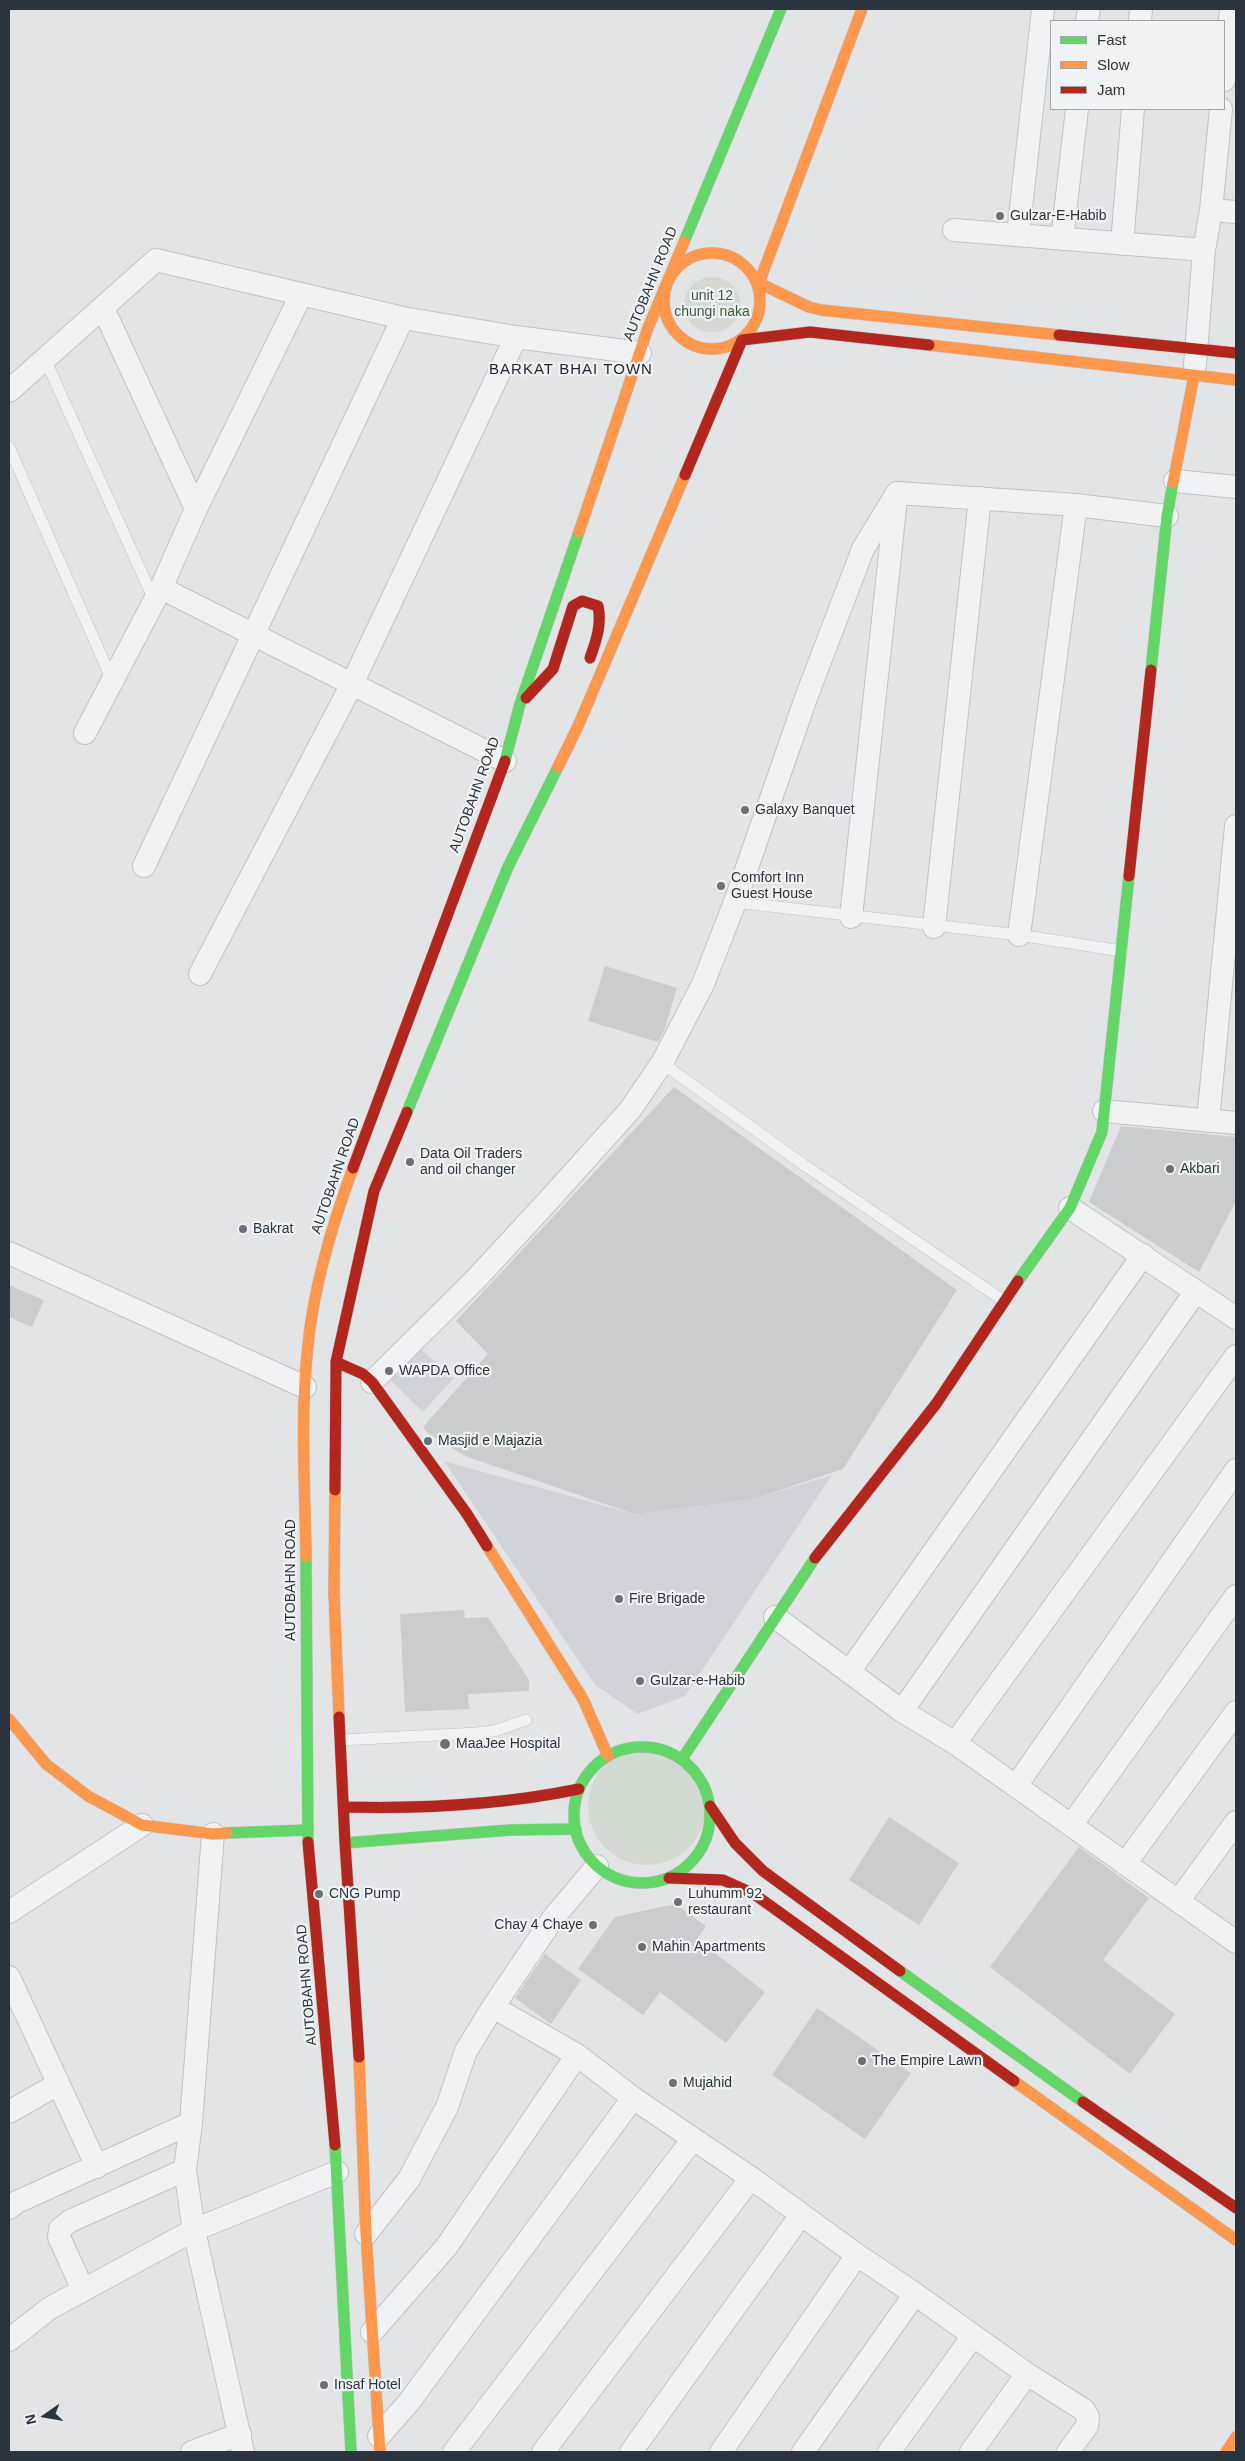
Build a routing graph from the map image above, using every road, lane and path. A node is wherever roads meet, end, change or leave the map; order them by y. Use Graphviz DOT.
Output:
graph roads {
  1 [pos="781,9"];
  2 [pos="862,9"];
  3 [pos="1043,9"];
  4 [pos="1231,9"];
  5 [pos="1225,70"];
  6 [pos="1077,110"];
  7 [pos="1133,110"];
  8 [pos="1221,110"];
  9 [pos="1211,210"];
  10 [pos="1236,212"];
  11 [pos="954,230"];
  12 [pos="1018,235"];
  13 [pos="1062,239"];
  14 [pos="1122,244"];
  15 [pos="1204,250"];
  16 [pos="667,282"];
  17 [pos="759,284"];
  18 [pos="301,295"];
  19 [pos="103,308"];
  20 [pos="403,318"];
  21 [pos="516,336"];
  22 [pos="742,340"];
  23 [pos="1196,349"];
  24 [pos="640,353"];
  25 [pos="1236,353"];
  26 [pos="45,359"];
  27 [pos="1194,376"];
  28 [pos="1236,380"];
  29 [pos="9,390"];
  30 [pos="9,447"];
  31 [pos="1175,481"];
  32 [pos="1236,487"];
  33 [pos="897,494"];
  34 [pos="980,498"];
  35 [pos="1076,505"];
  36 [pos="196,509"];
  37 [pos="1167,516"];
  38 [pos="157,594"];
  39 [pos="252,634"];
  40 [pos="112,680"];
  41 [pos="352,684"];
  42 [pos="520,704"];
  43 [pos="579,724"];
  44 [pos="85,733"];
  45 [pos="505,760"];
  46 [pos="1236,826"];
  47 [pos="144,866"];
  48 [pos="735,902"];
  49 [pos="851,917"];
  50 [pos="934,926"];
  51 [pos="1019,935"];
  52 [pos="1122,951"];
  53 [pos="200,974"];
  54 [pos="662,1063"];
  55 [pos="1104,1111"];
  56 [pos="1208,1122"];
  57 [pos="1236,1123"];
  58 [pos="1070,1208"];
  59 [pos="9,1253"];
  60 [pos="1143,1255"];
  61 [pos="1196,1291"];
  62 [pos="1004,1300"];
  63 [pos="1236,1318"];
  64 [pos="1236,1356"];
  65 [pos="336,1362"];
  66 [pos="372,1382"];
  67 [pos="305,1387"];
  68 [pos="1236,1470"];
  69 [pos="1236,1596"];
  70 [pos="775,1617"];
  71 [pos="849,1672"];
  72 [pos="902,1711"];
  73 [pos="1236,1712"];
  74 [pos="9,1719"];
  75 [pos="526,1720"];
  76 [pos="341,1740"];
  77 [pos="955,1743"];
  78 [pos="608,1756"];
  79 [pos="682,1759"];
  80 [pos="1016,1786"];
  81 [pos="579,1789"];
  82 [pos="710,1806"];
  83 [pos="344,1807"];
  84 [pos="1236,1822"];
  85 [pos="1072,1824"];
  86 [pos="142,1825"];
  87 [pos="307,1830"];
  88 [pos="576,1830"];
  89 [pos="213,1834"];
  90 [pos="345,1843"];
  91 [pos="1125,1864"];
  92 [pos="597,1866"];
  93 [pos="669,1878"];
  94 [pos="1179,1900"];
  95 [pos="9,1912"];
  96 [pos="1236,1942"];
  97 [pos="9,1977"];
  98 [pos="494,2007"];
  99 [pos="577,2055"];
  100 [pos="58,2084"];
  101 [pos="633,2098"];
  102 [pos="9,2112"];
  103 [pos="191,2123"];
  104 [pos="693,2139"];
  105 [pos="97,2166"];
  106 [pos="185,2170"];
  107 [pos="337,2172"];
  108 [pos="751,2178"];
  109 [pos="9,2208"];
  110 [pos="1236,2208"];
  111 [pos="802,2215"];
  112 [pos="194,2230"];
  113 [pos="366,2234"];
  114 [pos="1236,2240"];
  115 [pos="857,2256"];
  116 [pos="83,2290"];
  117 [pos="915,2294"];
  118 [pos="372,2332"];
  119 [pos="973,2336"];
  120 [pos="9,2340"];
  121 [pos="1027,2374"];
  122 [pos="1236,2437"];
  123 [pos="242,2443"];
  124 [pos="380,2444"];
  125 [pos="192,2452"];
  126 [pos="351,2452"];
  127 [pos="454,2452"];
  128 [pos="543,2452"];
  129 [pos="631,2452"];
  130 [pos="721,2452"];
  131 [pos="803,2452"];
  132 [pos="889,2452"];
  133 [pos="970,2452"];
  134 [pos="1068,2452"];
  135 [pos="1226,2452"];
  1 -- 16 [label="main road, AUTOBAHN ROAD"];
  2 -- 17 [label="main road"];
  3 -- 12 [label="street"];
  4 -- 5 [label="street"];
  6 -- 13 [label="street"];
  7 -- 14 [label="street"];
  8 -- 9 [label="street"];
  9 -- 10 [label="street"];
  9 -- 15 [label="street"];
  11 -- 12 [label="street"];
  12 -- 13 [label="street"];
  13 -- 14 [label="street"];
  14 -- 15 [label="street"];
  15 -- 23 [label="street"];
  16 -- 17 [label="main road"];
  16 -- 22 [label="main road"];
  16 -- 24 [label="main road, AUTOBAHN ROAD"];
  17 -- 22 [label="main road"];
  17 -- 23 [label="main road"];
  18 -- 19 [label="street"];
  18 -- 20 [label="street"];
  18 -- 36 [label="street"];
  19 -- 26 [label="street"];
  19 -- 36 [label="street"];
  20 -- 21 [label="street"];
  20 -- 39 [label="street"];
  21 -- 24 [label="street"];
  21 -- 41 [label="street"];
  22 -- 27 [label="main road"];
  22 -- 43 [label="main road"];
  23 -- 25 [label="main road"];
  23 -- 27 [label="street"];
  24 -- 42 [label="main road, AUTOBAHN ROAD"];
  26 -- 29 [label="street"];
  26 -- 38 [label="lane"];
  27 -- 28 [label="main road"];
  27 -- 31 [label="main road"];
  30 -- 40 [label="lane"];
  31 -- 32 [label="street"];
  31 -- 37 [label="main road"];
  33 -- 34 [label="street"];
  33 -- 48 [label="street"];
  33 -- 49 [label="street"];
  34 -- 35 [label="street"];
  34 -- 50 [label="street"];
  35 -- 37 [label="street"];
  35 -- 51 [label="street"];
  36 -- 38 [label="street"];
  37 -- 52 [label="main road"];
  38 -- 39 [label="street"];
  38 -- 40 [label="street"];
  39 -- 41 [label="street"];
  39 -- 47 [label="street"];
  40 -- 44 [label="street"];
  41 -- 45 [label="street"];
  41 -- 53 [label="street"];
  42 -- 43 [label="main road"];
  42 -- 45 [label="main road, AUTOBAHN ROAD"];
  43 -- 65 [label="main road"];
  45 -- 67 [label="main road, AUTOBAHN ROAD"];
  46 -- 56 [label="street"];
  48 -- 49 [label="lane"];
  48 -- 54 [label="street"];
  49 -- 50 [label="lane"];
  50 -- 51 [label="lane"];
  51 -- 52 [label="lane"];
  52 -- 55 [label="main road"];
  54 -- 62 [label="lane"];
  54 -- 66 [label="street"];
  55 -- 56 [label="street"];
  55 -- 58 [label="main road"];
  56 -- 57 [label="street"];
  58 -- 60 [label="street"];
  58 -- 62 [label="main road"];
  59 -- 67 [label="street"];
  60 -- 61 [label="street"];
  60 -- 71 [label="street"];
  61 -- 63 [label="street"];
  61 -- 72 [label="street"];
  62 -- 70 [label="main road"];
  64 -- 77 [label="street"];
  65 -- 66 [label="main road"];
  65 -- 76 [label="main road"];
  66 -- 78 [label="main road"];
  67 -- 87 [label="main road, AUTOBAHN ROAD"];
  68 -- 80 [label="street"];
  69 -- 85 [label="street"];
  70 -- 71 [label="street"];
  70 -- 79 [label="main road"];
  71 -- 72 [label="street"];
  72 -- 77 [label="street"];
  73 -- 91 [label="street"];
  74 -- 86 [label="main road"];
  75 -- 76 [label="lane"];
  76 -- 83 [label="main road"];
  77 -- 80 [label="street"];
  78 -- 79 [label="main road"];
  78 -- 81 [label="main road"];
  79 -- 82 [label="main road"];
  80 -- 85 [label="street"];
  81 -- 83 [label="main road"];
  81 -- 88 [label="main road"];
  82 -- 93 [label="main road"];
  82 -- 110 [label="main road"];
  83 -- 90 [label="main road"];
  84 -- 94 [label="street"];
  85 -- 91 [label="street"];
  86 -- 89 [label="main road"];
  86 -- 95 [label="street"];
  87 -- 89 [label="main road"];
  87 -- 107 [label="main road, AUTOBAHN ROAD"];
  88 -- 90 [label="main road"];
  88 -- 92 [label="main road"];
  89 -- 103 [label="street"];
  90 -- 113 [label="main road"];
  91 -- 94 [label="street"];
  92 -- 93 [label="main road"];
  92 -- 98 [label="street"];
  93 -- 114 [label="main road"];
  94 -- 96 [label="street"];
  97 -- 100 [label="street"];
  98 -- 99 [label="street"];
  98 -- 113 [label="street"];
  99 -- 101 [label="street"];
  99 -- 118 [label="street"];
  100 -- 102 [label="street"];
  100 -- 105 [label="street"];
  101 -- 104 [label="street"];
  101 -- 124 [label="street"];
  103 -- 105 [label="street"];
  103 -- 106 [label="street"];
  104 -- 108 [label="street"];
  104 -- 127 [label="street"];
  105 -- 109 [label="street"];
  106 -- 112 [label="street"];
  106 -- 116 [label="street"];
  107 -- 112 [label="street"];
  107 -- 126 [label="main road, AUTOBAHN ROAD"];
  108 -- 111 [label="street"];
  108 -- 128 [label="street"];
  111 -- 115 [label="street"];
  111 -- 129 [label="street"];
  112 -- 116 [label="street"];
  112 -- 123 [label="street"];
  113 -- 118 [label="main road"];
  115 -- 117 [label="street"];
  115 -- 130 [label="street"];
  116 -- 120 [label="street"];
  117 -- 119 [label="street"];
  117 -- 131 [label="street"];
  118 -- 124 [label="main road"];
  119 -- 121 [label="street"];
  119 -- 132 [label="street"];
  121 -- 133 [label="street"];
  121 -- 134 [label="street"];
  122 -- 135 [label="main road"];
  123 -- 125 [label="street"];
}
